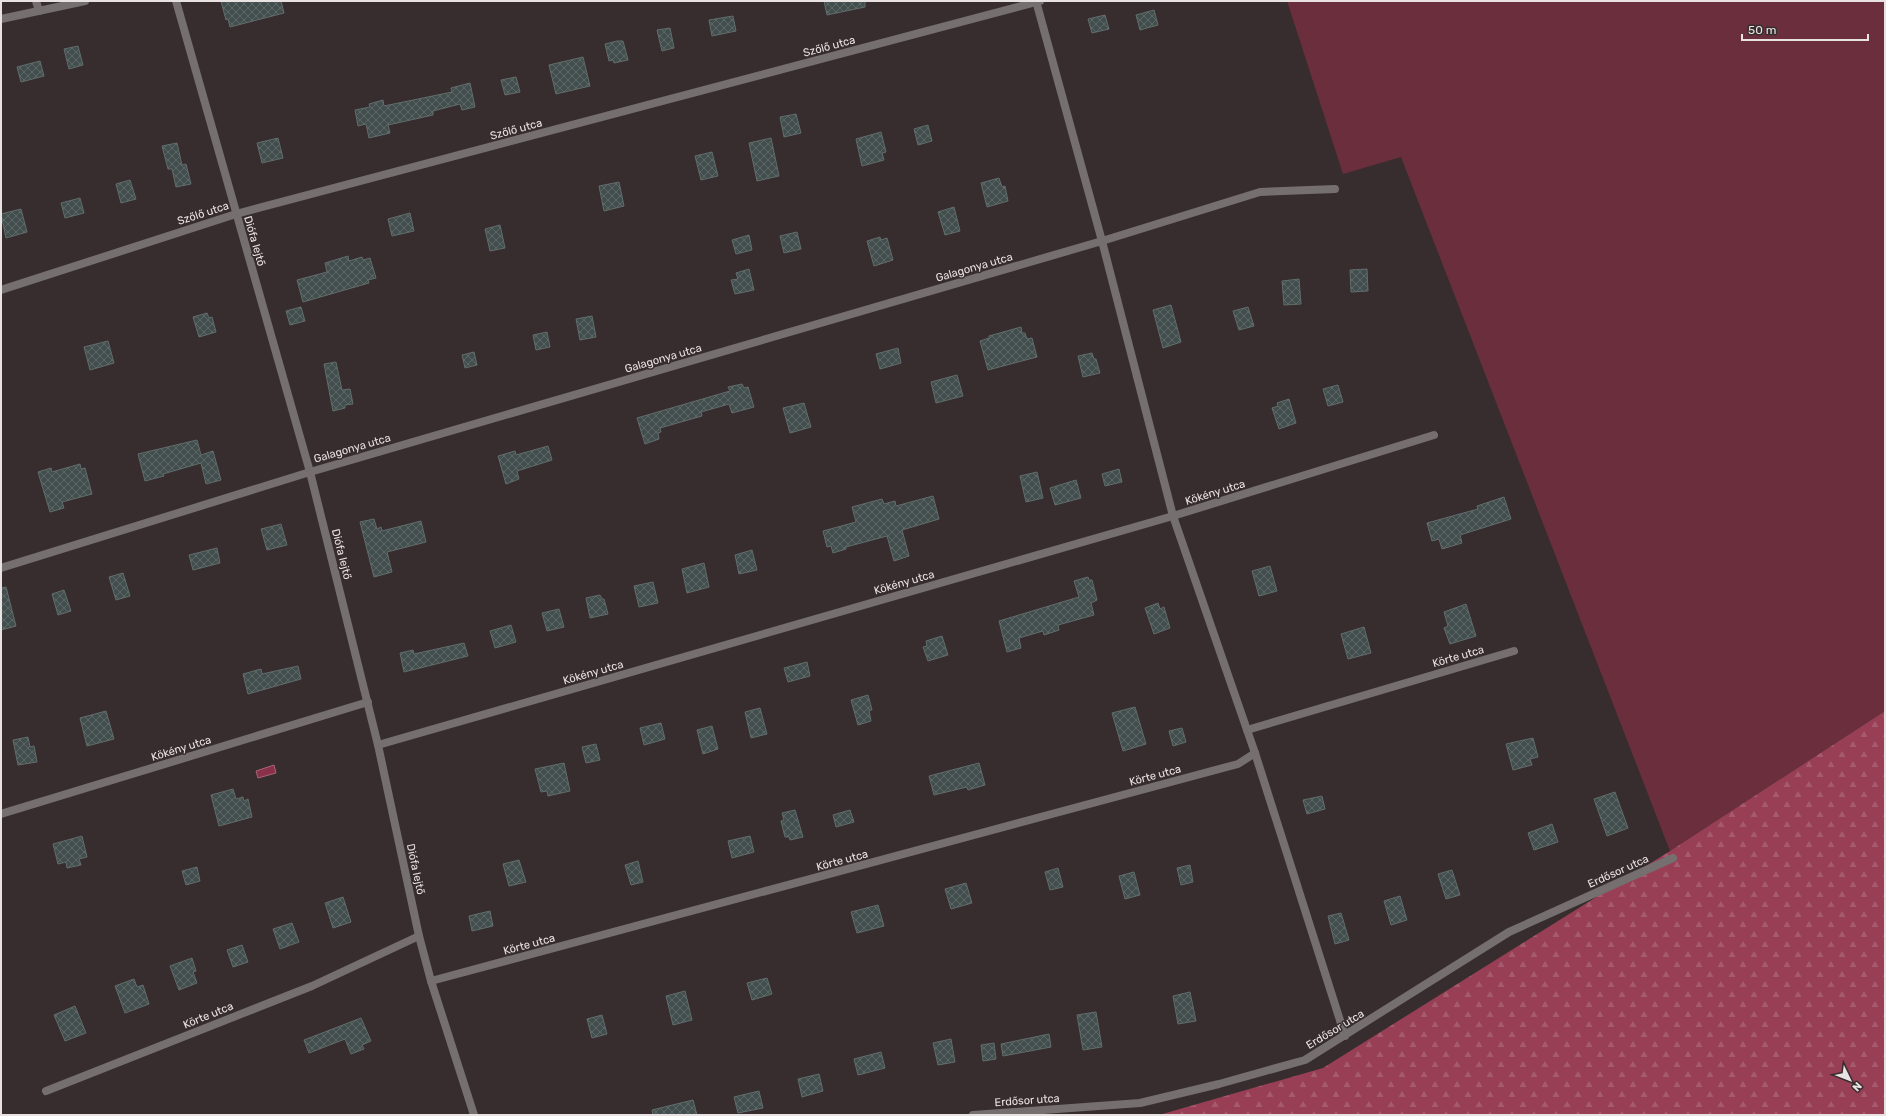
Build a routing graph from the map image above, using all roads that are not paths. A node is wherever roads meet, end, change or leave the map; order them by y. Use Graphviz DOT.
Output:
graph roads {
  1 [pos="36,1"];
  2 [pos="85,1"];
  3 [pos="176,1"];
  4 [pos="1038,1"];
  5 [pos="39,11"];
  6 [pos="1,19"];
  7 [pos="1335,189"];
  8 [pos="236,214"];
  9 [pos="1102,241"];
  10 [pos="1,290"];
  11 [pos="1434,435"];
  12 [pos="310,472"];
  13 [pos="1173,516"];
  14 [pos="1,568"];
  15 [pos="1514,651"];
  16 [pos="368,702"];
  17 [pos="1247,730"];
  18 [pos="378,745"];
  19 [pos="1255,753"];
  20 [pos="1,814"];
  21 [pos="1673,858"];
  22 [pos="419,936"];
  23 [pos="431,981"];
  24 [pos="1345,1036"];
  25 [pos="46,1091"];
  26 [pos="474,1115"];
  27 [pos="972,1115"];
  1 -- 5 [label="street"];
  2 -- 5 [label="street"];
  3 -- 8 [label="street, Diófa lejtő"];
  4 -- 8 [label="street, Szőlő utca"];
  4 -- 9 [label="street"];
  5 -- 6 [label="street"];
  7 -- 9 [label="street, Galagonya utca"];
  8 -- 10 [label="street, Szőlő utca"];
  8 -- 12 [label="street, Diófa lejtő"];
  9 -- 12 [label="street, Galagonya utca"];
  9 -- 13 [label="street"];
  11 -- 13 [label="street, Kökény utca"];
  12 -- 14 [label="street, Galagonya utca"];
  12 -- 16 [label="street, Diófa lejtő"];
  13 -- 17 [label="street"];
  13 -- 18 [label="street, Kökény utca"];
  15 -- 17 [label="street, Körte utca"];
  16 -- 18 [label="street, Diófa lejtő"];
  16 -- 20 [label="street, Kökény utca"];
  17 -- 19 [label="street"];
  18 -- 22 [label="street, Diófa lejtő"];
  19 -- 23 [label="street, Körte utca"];
  19 -- 24 [label="street"];
  21 -- 24 [label="street, Erdősor utca"];
  22 -- 23 [label="street, Diófa lejtő"];
  22 -- 25 [label="street, Körte utca"];
  23 -- 26 [label="street, Diófa lejtő"];
  24 -- 27 [label="street, Erdősor utca"];
}
